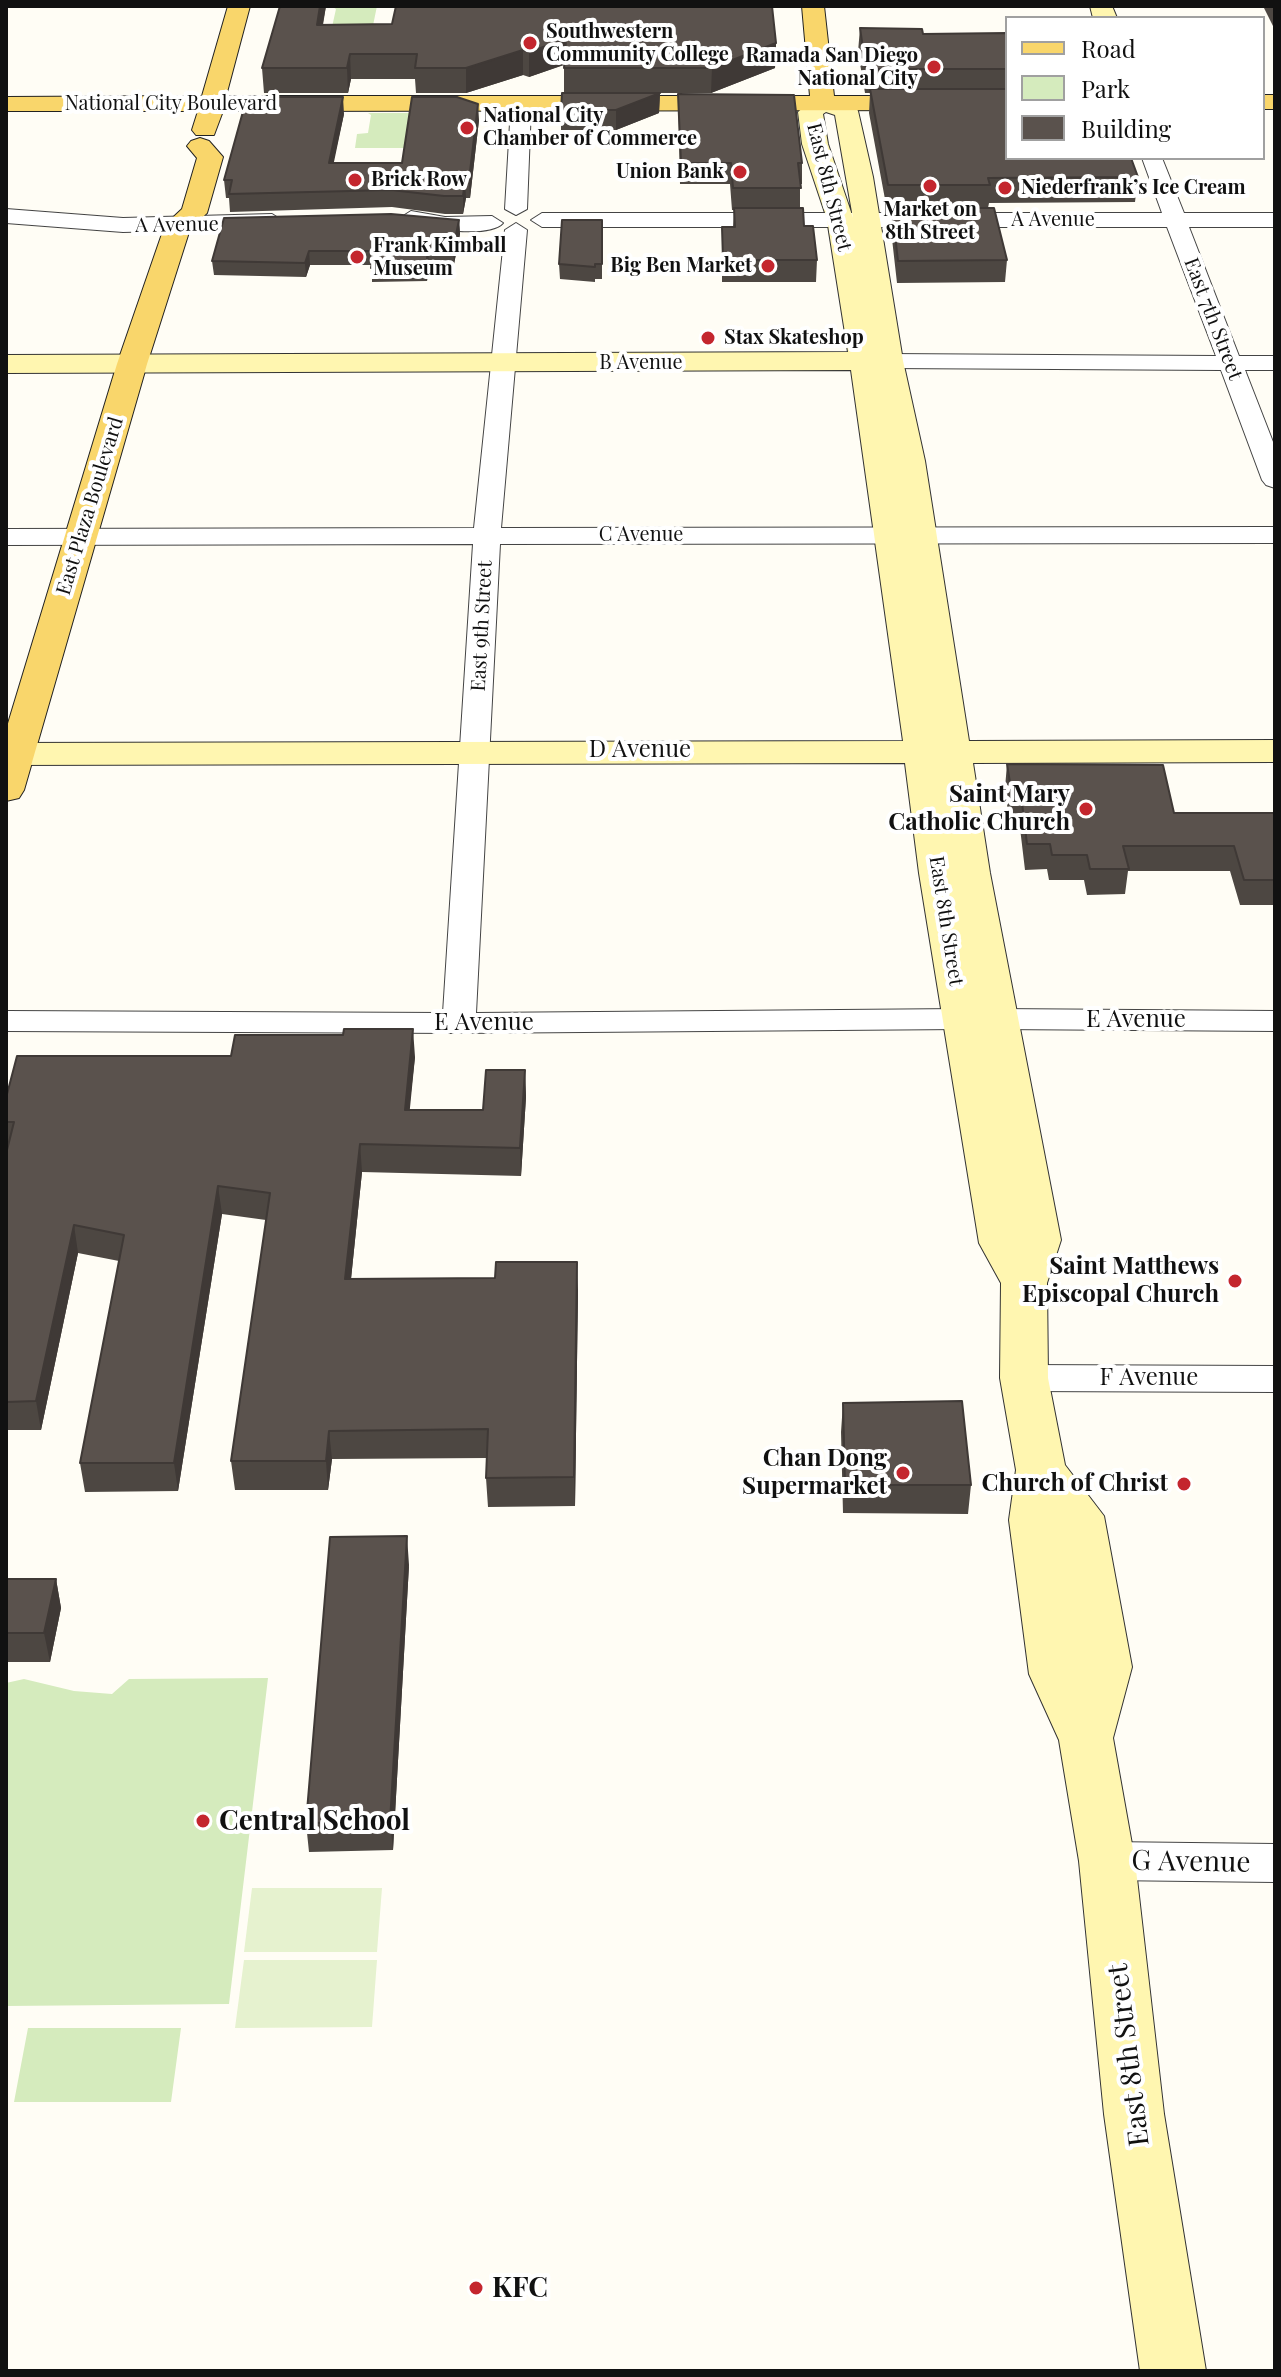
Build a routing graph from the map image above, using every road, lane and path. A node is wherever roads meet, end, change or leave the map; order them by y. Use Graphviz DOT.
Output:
graph roads {
  1 [pos="239,6"];
  2 [pos="813,6"];
  3 [pos="6,92"];
  4 [pos="1005,92"];
  5 [pos="212,98"];
  6 [pos="822,98"];
  7 [pos="1005,103"];
  8 [pos="6,104"];
  9 [pos="521,106"];
  10 [pos="200,146"];
  11 [pos="1153,160"];
  12 [pos="6,216"];
  13 [pos="392,217"];
  14 [pos="298,219"];
  15 [pos="852,219"];
  16 [pos="1175,220"];
  17 [pos="1275,220"];
  18 [pos="508,221"];
  19 [pos="178,225"];
  20 [pos="875,361"];
  21 [pos="1230,363"];
  22 [pos="1275,363"];
  23 [pos="6,364"];
  24 [pos="132,364"];
  25 [pos="502,364"];
  26 [pos="1275,480"];
  27 [pos="904,534"];
  28 [pos="487,535"];
  29 [pos="1275,535"];
  30 [pos="6,537"];
  31 [pos="80,537"];
  32 [pos="477,750"];
  33 [pos="938,751"];
  34 [pos="1275,751"];
  35 [pos="11,754"];
  36 [pos="6,790"];
  37 [pos="979,1019"];
  38 [pos="6,1021"];
  39 [pos="1275,1021"];
  40 [pos="459,1023"];
  41 [pos="1024,1378"];
  42 [pos="1275,1379"];
  43 [pos="1107,1861"];
  44 [pos="1275,1863"];
  45 [pos="1173,2371"];
  1 -- 5 [label="main road, East Plaza Boulevard"];
  2 -- 6 [label="main road"];
  3 -- 5 [label="main road, National City Boulevard"];
  4 -- 6 [label="main road, National City Boulevard"];
  5 -- 6 [label="main road, National City Boulevard"];
  5 -- 8 [label="main road, National City Boulevard"];
  5 -- 10 [label="main road, East Plaza Boulevard"];
  6 -- 7 [label="main road, National City Boulevard"];
  6 -- 15 [label="main road, East 8th Street"];
  6 -- 15 [label="main road, East 8th Street"];
  9 -- 18 [label="street, East 9th Street"];
  10 -- 19 [label="main road, East Plaza Boulevard"];
  10 -- 19 [label="main road, East Plaza Boulevard"];
  11 -- 16 [label="street, East 7th Street"];
  12 -- 19 [label="street, A Avenue"];
  13 -- 18 [label="street"];
  14 -- 19 [label="street, A Avenue"];
  15 -- 16 [label="street, A Avenue"];
  15 -- 18 [label="street, A Avenue"];
  15 -- 20 [label="main road, East 8th Street"];
  16 -- 17 [label="street, A Avenue"];
  16 -- 21 [label="street, East 7th Street"];
  18 -- 25 [label="street, East 9th Street"];
  19 -- 24 [label="main road, East Plaza Boulevard"];
  20 -- 21 [label="street, B Avenue"];
  20 -- 25 [label="main road, B Avenue"];
  20 -- 27 [label="main road, East 8th Street"];
  21 -- 22 [label="street, B Avenue"];
  21 -- 26 [label="street, East 7th Street"];
  23 -- 24 [label="main road, B Avenue"];
  24 -- 25 [label="main road, B Avenue"];
  24 -- 31 [label="main road, East Plaza Boulevard"];
  25 -- 28 [label="street, East 9th Street"];
  27 -- 28 [label="street, C Avenue"];
  27 -- 29 [label="street, C Avenue"];
  27 -- 33 [label="main road, East 8th Street"];
  28 -- 31 [label="street, C Avenue"];
  28 -- 32 [label="street, East 9th Street"];
  30 -- 31 [label="street, C Avenue"];
  31 -- 35 [label="main road, East Plaza Boulevard"];
  32 -- 33 [label="main road, D Avenue"];
  32 -- 35 [label="main road, D Avenue"];
  32 -- 40 [label="street, East 9th Street"];
  33 -- 34 [label="main road, D Avenue"];
  33 -- 37 [label="main road, East 8th Street"];
  35 -- 36 [label="main road, East Plaza Boulevard"];
  37 -- 39 [label="street, E Avenue"];
  37 -- 40 [label="street, E Avenue"];
  37 -- 41 [label="main road, East 8th Street"];
  38 -- 40 [label="street, E Avenue"];
  41 -- 42 [label="street, F Avenue"];
  41 -- 43 [label="main road, East 8th Street"];
  43 -- 44 [label="street, G Avenue"];
  43 -- 45 [label="main road, East 8th Street"];
}
